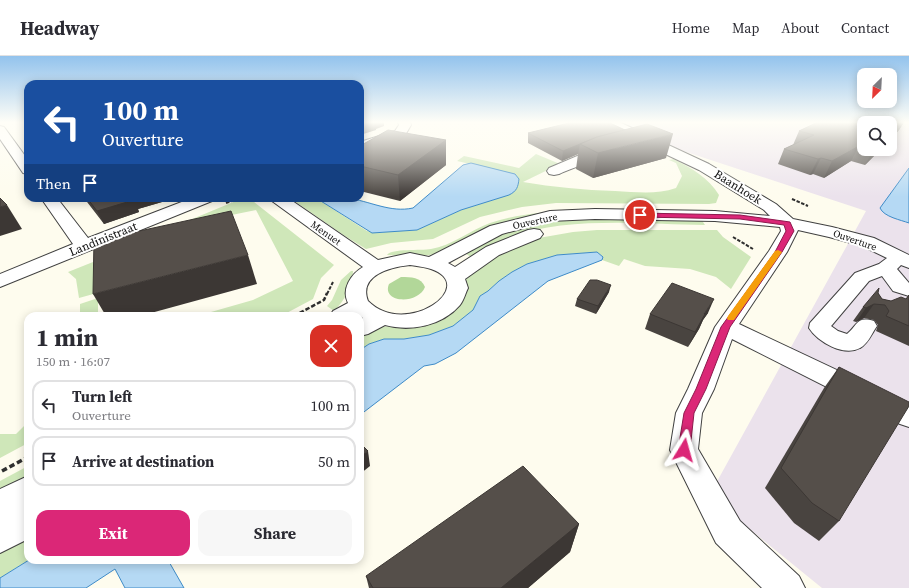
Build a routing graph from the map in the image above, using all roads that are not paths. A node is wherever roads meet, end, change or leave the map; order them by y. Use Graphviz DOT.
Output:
graph roads {
  1 [pos="12,147"];
  2 [pos="621,147"];
  3 [pos="660,147"];
  4 [pos="24,164"];
  5 [pos="554,171"];
  6 [pos="52,202"];
  7 [pos="196,202"];
  8 [pos="284,202"];
  9 [pos="789,227"];
  10 [pos="84,246"];
  11 [pos="433,262"];
  12 [pos="898,263"];
  13 [pos="376,267"];
  14 [pos="455,277"];
  15 [pos="0,281"];
  16 [pos="905,289"];
  17 [pos="884,300"];
  18 [pos="360,305"];
  19 [pos="348,312"];
  20 [pos="382,318"];
  21 [pos="866,326"];
  22 [pos="364,327"];
  23 [pos="726,327"];
  24 [pos="909,416"];
  25 [pos="24,492"];
  26 [pos="0,505"];
  27 [pos="24,523"];
  28 [pos="0,537"];
  29 [pos="787,588"];
  1 -- 4 [label="street"];
  2 -- 5 [label="street"];
  3 -- 9 [label="street, Baanhoek"];
  6 -- 10 [label="street"];
  7 -- 10 [label="street, Landinistraat"];
  8 -- 13 [label="street, Menuet"];
  9 -- 11 [label="street, Ouverture"];
  9 -- 12 [label="street, Ouverture"];
  9 -- 14 [label="street, Ouverture"];
  9 -- 23 [label="street"];
  10 -- 15 [label="street, Landinistraat"];
  11 -- 13 [label="street"];
  11 -- 14 [label="street"];
  12 -- 16 [label="street"];
  12 -- 21 [label="street"];
  13 -- 18 [label="street"];
  14 -- 20 [label="street"];
  16 -- 17 [label="street"];
  18 -- 19 [label="street"];
  18 -- 20 [label="street"];
  20 -- 22 [label="street"];
  23 -- 24 [label="street"];
  23 -- 29 [label="street"];
  25 -- 26 [label="street"];
  27 -- 28 [label="street"];
}
